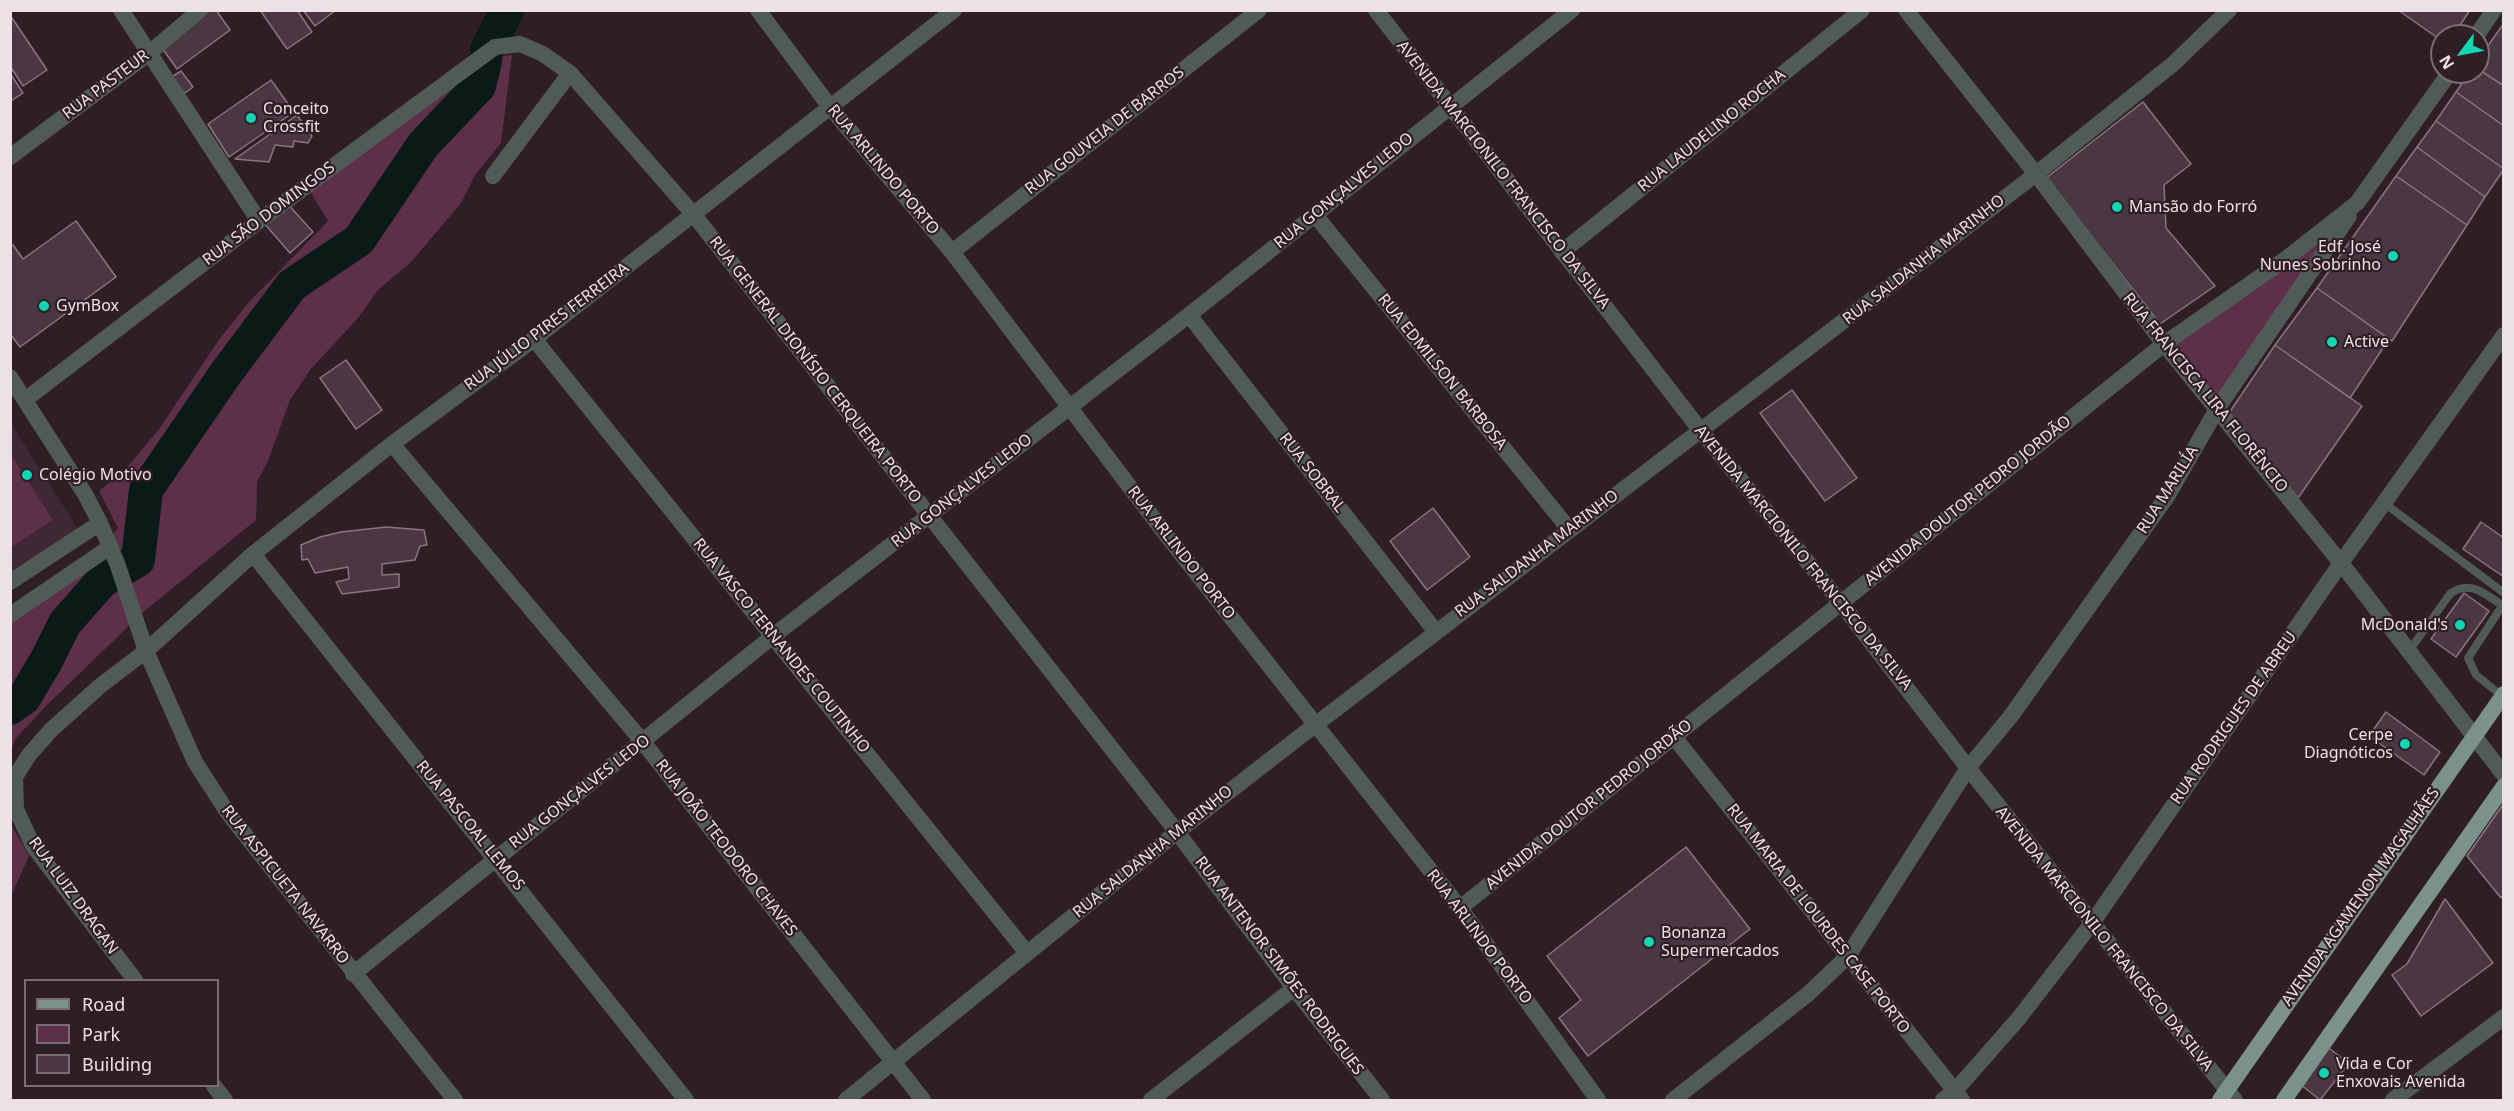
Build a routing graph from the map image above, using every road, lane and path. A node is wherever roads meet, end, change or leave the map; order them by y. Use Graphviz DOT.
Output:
graph roads {
  1 [pos="121,10"];
  2 [pos="200,10"];
  3 [pos="758,10"];
  4 [pos="954,10"];
  5 [pos="1259,10"];
  6 [pos="1376,10"];
  7 [pos="1572,10"];
  8 [pos="1862,10"];
  9 [pos="1906,10"];
  10 [pos="2229,10"];
  11 [pos="2494,10"];
  12 [pos="2484,24"];
  13 [pos="520,44"];
  14 [pos="148,54"];
  15 [pos="570,73"];
  16 [pos="2441,84"];
  17 [pos="1450,107"];
  18 [pos="830,108"];
  19 [pos="10,157"];
  20 [pos="2036,174"];
  21 [pos="493,176"];
  22 [pos="2357,203"];
  23 [pos="694,215"];
  24 [pos="1315,215"];
  25 [pos="259,220"];
  26 [pos="952,252"];
  27 [pos="1562,252"];
  28 [pos="1189,315"];
  29 [pos="2504,335"];
  30 [pos="534,339"];
  31 [pos="2164,344"];
  32 [pos="10,377"];
  33 [pos="26,399"];
  34 [pos="1070,407"];
  35 [pos="2217,409"];
  36 [pos="1701,430"];
  37 [pos="392,444"];
  38 [pos="2384,503"];
  39 [pos="929,517"];
  40 [pos="100,523"];
  41 [pos="1569,529"];
  42 [pos="253,554"];
  43 [pos="117,562"];
  44 [pos="2342,563"];
  45 [pos="10,582"];
  46 [pos="2504,593"];
  47 [pos="1841,603"];
  48 [pos="2503,604"];
  49 [pos="10,615"];
  50 [pos="1436,632"];
  51 [pos="773,636"];
  52 [pos="146,651"];
  53 [pos="2409,651"];
  54 [pos="2503,695"];
  55 [pos="1315,725"];
  56 [pos="2472,736"];
  57 [pos="1674,737"];
  58 [pos="643,742"];
  59 [pos="1968,768"];
  60 [pos="2504,775"];
  61 [pos="2504,786"];
  62 [pos="13,812"];
  63 [pos="1177,832"];
  64 [pos="496,858"];
  65 [pos="1460,908"];
  66 [pos="2092,923"];
  67 [pos="1028,953"];
  68 [pos="1848,956"];
  69 [pos="353,974"];
  70 [pos="133,979"];
  71 [pos="1294,988"];
  72 [pos="2504,1017"];
  73 [pos="893,1064"];
  74 [pos="215,1087"];
  75 [pos="1953,1098"];
  76 [pos="2227,1098"];
  77 [pos="225,1101"];
  78 [pos="455,1101"];
  79 [pos="686,1101"];
  80 [pos="846,1101"];
  81 [pos="923,1101"];
  82 [pos="1151,1101"];
  83 [pos="1382,1101"];
  84 [pos="1598,1101"];
  85 [pos="1673,1101"];
  86 [pos="2284,1101"];
  87 [pos="2393,1101"];
  1 -- 14 [label="street"];
  2 -- 14 [label="street, RUA PASTEUR"];
  3 -- 18 [label="street, RUA ARLINDO PORTO"];
  4 -- 18 [label="street, RUA JÚLIO PIRES FERREIRA"];
  5 -- 26 [label="street, RUA GOUVEIA DE BARROS"];
  6 -- 17 [label="street, AVENIDA MARCIONILO FRANCISCO DA SILVA"];
  7 -- 17 [label="street, RUA GONÇALVES LEDO"];
  8 -- 27 [label="street, RUA LAUDELINO ROCHA"];
  9 -- 20 [label="street, RUA FRANCISCA LIRA FLORÊNCIO"];
  10 -- 20 [label="street, RUA SALDANHA MARINHO"];
  11 -- 12 [label="street"];
  13 -- 15 [label="street, RUA GENERAL DIONÍSIO CERQUEIRA PORTO"];
  13 -- 25 [label="street, RUA SÃO DOMINGOS"];
  14 -- 19 [label="street, RUA PASTEUR"];
  14 -- 25 [label="street"];
  15 -- 21 [label="street"];
  15 -- 23 [label="street, RUA GENERAL DIONÍSIO CERQUEIRA PORTO"];
  16 -- 22 [label="street, AVENIDA DOUTOR PEDRO JORDÃO"];
  17 -- 24 [label="street, RUA GONÇALVES LEDO"];
  17 -- 27 [label="street, AVENIDA MARCIONILO FRANCISCO DA SILVA"];
  18 -- 23 [label="street, RUA JÚLIO PIRES FERREIRA"];
  18 -- 26 [label="street, RUA ARLINDO PORTO"];
  20 -- 31 [label="street, RUA FRANCISCA LIRA FLORÊNCIO"];
  20 -- 36 [label="street, RUA SALDANHA MARINHO"];
  22 -- 31 [label="street, AVENIDA DOUTOR PEDRO JORDÃO"];
  22 -- 35 [label="street, RUA MARILÍA"];
  23 -- 30 [label="street, RUA JÚLIO PIRES FERREIRA"];
  23 -- 39 [label="street, RUA GENERAL DIONÍSIO CERQUEIRA PORTO"];
  24 -- 28 [label="street, RUA GONÇALVES LEDO"];
  24 -- 41 [label="street, RUA EDMILSON BARBOSA"];
  25 -- 33 [label="street, RUA SÃO DOMINGOS"];
  26 -- 34 [label="street, RUA ARLINDO PORTO"];
  27 -- 36 [label="street, AVENIDA MARCIONILO FRANCISCO DA SILVA"];
  28 -- 34 [label="street, RUA GONÇALVES LEDO"];
  28 -- 50 [label="street, RUA SOBRAL"];
  29 -- 38 [label="street, RUA RODRIGUES DE ABREU"];
  30 -- 37 [label="street, RUA JÚLIO PIRES FERREIRA"];
  30 -- 51 [label="street, RUA VASCO FERNANDES COUTINHO"];
  31 -- 35 [label="street, RUA FRANCISCA LIRA FLORÊNCIO"];
  31 -- 47 [label="street, AVENIDA DOUTOR PEDRO JORDÃO"];
  32 -- 33 [label="street, RUA ASPICUETA NAVARRO"];
  33 -- 40 [label="street, RUA ASPICUETA NAVARRO"];
  34 -- 39 [label="street, RUA GONÇALVES LEDO"];
  34 -- 55 [label="street, RUA ARLINDO PORTO"];
  35 -- 44 [label="street, RUA FRANCISCA LIRA FLORÊNCIO"];
  35 -- 59 [label="street, RUA MARILÍA"];
  36 -- 41 [label="street, RUA SALDANHA MARINHO"];
  36 -- 47 [label="street, AVENIDA MARCIONILO FRANCISCO DA SILVA"];
  37 -- 42 [label="street, RUA JÚLIO PIRES FERREIRA"];
  37 -- 58 [label="street, RUA JOÃO TEODORO CHAVES"];
  38 -- 44 [label="street, RUA RODRIGUES DE ABREU"];
  38 -- 46 [label="lane"];
  39 -- 51 [label="street, RUA GONÇALVES LEDO"];
  39 -- 63 [label="street, RUA GENERAL DIONÍSIO CERQUEIRA PORTO"];
  40 -- 43 [label="street, RUA ASPICUETA NAVARRO"];
  40 -- 45 [label="street"];
  41 -- 50 [label="street, RUA SALDANHA MARINHO"];
  42 -- 52 [label="street, RUA JÚLIO PIRES FERREIRA"];
  42 -- 64 [label="street, RUA PASCOAL LEMOS"];
  43 -- 49 [label="street"];
  43 -- 52 [label="street, RUA ASPICUETA NAVARRO"];
  44 -- 53 [label="street, RUA FRANCISCA LIRA FLORÊNCIO"];
  44 -- 66 [label="street, RUA RODRIGUES DE ABREU"];
  47 -- 57 [label="street, AVENIDA DOUTOR PEDRO JORDÃO"];
  47 -- 59 [label="street, AVENIDA MARCIONILO FRANCISCO DA SILVA"];
  48 -- 53 [label="lane"];
  48 -- 54 [label="lane"];
  50 -- 55 [label="street, RUA SALDANHA MARINHO"];
  51 -- 58 [label="street, RUA GONÇALVES LEDO"];
  51 -- 67 [label="street, RUA VASCO FERNANDES COUTINHO"];
  52 -- 62 [label="street, RUA LUIZ DRAGAN"];
  52 -- 69 [label="street, RUA ASPICUETA NAVARRO"];
  53 -- 56 [label="street, RUA FRANCISCA LIRA FLORÊNCIO"];
  54 -- 56 [label="main road, AVENIDA AGAMENON MAGALHÃES"];
  55 -- 63 [label="street, RUA SALDANHA MARINHO"];
  55 -- 65 [label="street, RUA ARLINDO PORTO"];
  56 -- 60 [label="street, RUA FRANCISCA LIRA FLORÊNCIO"];
  56 -- 76 [label="main road, AVENIDA AGAMENON MAGALHÃES"];
  57 -- 65 [label="street, AVENIDA DOUTOR PEDRO JORDÃO"];
  57 -- 68 [label="street, RUA MARIA DE LOURDES CASE PORTO"];
  58 -- 64 [label="street, RUA GONÇALVES LEDO"];
  58 -- 73 [label="street, RUA JOÃO TEODORO CHAVES"];
  59 -- 66 [label="street, AVENIDA MARCIONILO FRANCISCO DA SILVA"];
  59 -- 68 [label="street, RUA MARILÍA"];
  61 -- 86 [label="main road"];
  62 -- 70 [label="street, RUA LUIZ DRAGAN"];
  63 -- 67 [label="street, RUA SALDANHA MARINHO"];
  63 -- 71 [label="street, RUA ANTENOR SIMÕES RODRIGUES"];
  64 -- 69 [label="street, RUA GONÇALVES LEDO"];
  64 -- 79 [label="street, RUA PASCOAL LEMOS"];
  65 -- 84 [label="street, RUA ARLINDO PORTO"];
  66 -- 75 [label="street, RUA RODRIGUES DE ABREU"];
  66 -- 76 [label="street, AVENIDA MARCIONILO FRANCISCO DA SILVA"];
  67 -- 73 [label="street, RUA SALDANHA MARINHO"];
  68 -- 75 [label="street, RUA MARIA DE LOURDES CASE PORTO"];
  68 -- 85 [label="street, RUA MARILÍA"];
  69 -- 78 [label="street, RUA ASPICUETA NAVARRO"];
  71 -- 82 [label="street"];
  71 -- 83 [label="street, RUA ANTENOR SIMÕES RODRIGUES"];
  72 -- 87 [label="street"];
  73 -- 80 [label="street, RUA SALDANHA MARINHO"];
  73 -- 81 [label="street, RUA JOÃO TEODORO CHAVES"];
  74 -- 77 [label="street"];
}
